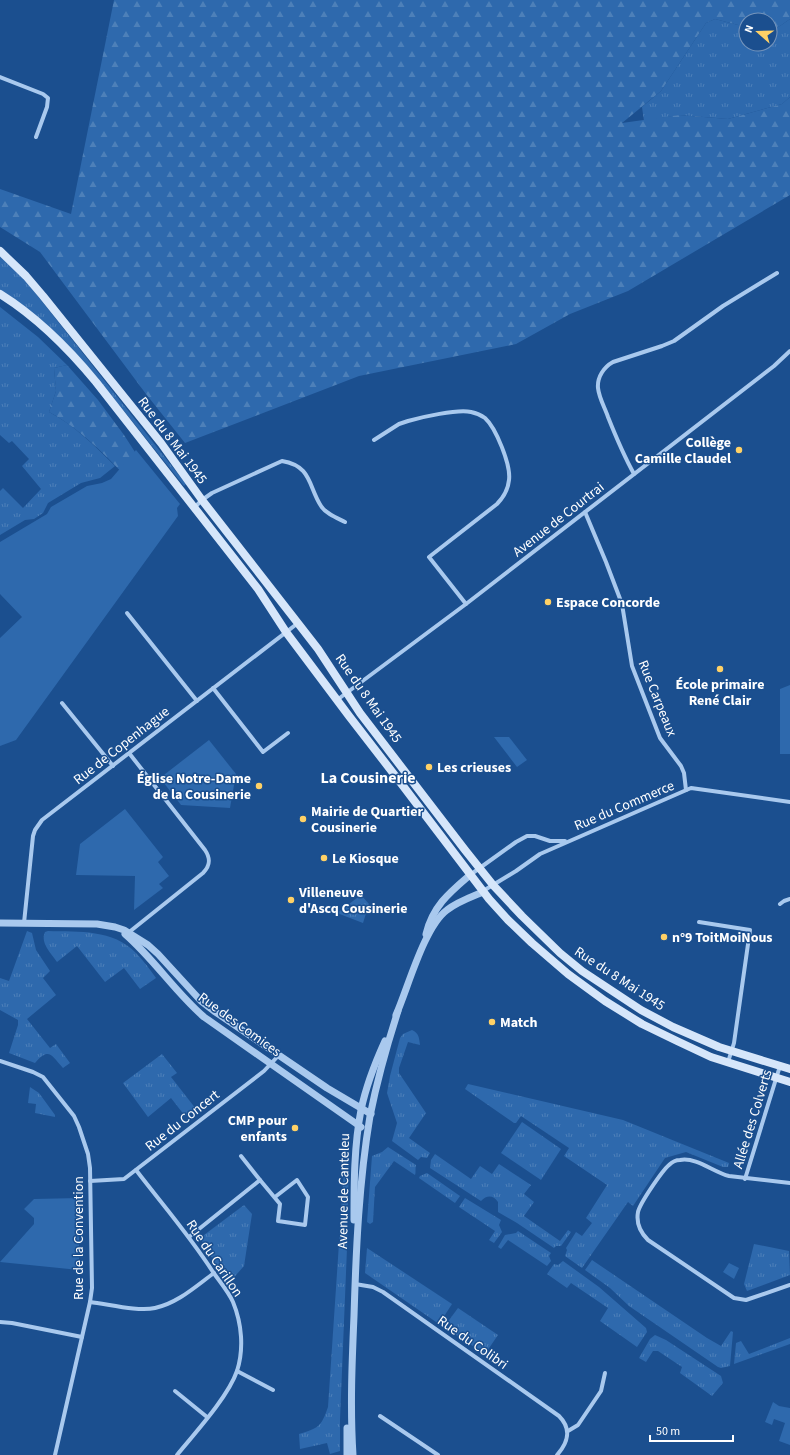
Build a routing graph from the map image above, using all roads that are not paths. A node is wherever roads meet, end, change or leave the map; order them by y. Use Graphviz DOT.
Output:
graph roads {
  1 [pos="0,77"];
  2 [pos="36,136"];
  3 [pos="0,251"];
  4 [pos="776,273"];
  5 [pos="0,294"];
  6 [pos="790,351"];
  7 [pos="374,440"];
  8 [pos="634,474"];
  9 [pos="202,500"];
  10 [pos="194,508"];
  11 [pos="585,512"];
  12 [pos="345,522"];
  13 [pos="466,604"];
  14 [pos="127,613"];
  15 [pos="298,623"];
  16 [pos="286,632"];
  17 [pos="213,688"];
  18 [pos="347,693"];
  19 [pos="336,700"];
  20 [pos="197,701"];
  21 [pos="62,703"];
  22 [pos="288,732"];
  23 [pos="129,753"];
  24 [pos="113,766"];
  25 [pos="686,790"];
  26 [pos="790,802"];
  27 [pos="569,841"];
  28 [pos="479,868"];
  29 [pos="470,875"];
  30 [pos="493,885"];
  31 [pos="483,892"];
  32 [pos="790,900"];
  33 [pos="780,904"];
  34 [pos="699,922"];
  35 [pos="0,923"];
  36 [pos="24,923"];
  37 [pos="127,934"];
  38 [pos="422,947"];
  39 [pos="398,1010"];
  40 [pos="732,1051"];
  41 [pos="279,1056"];
  42 [pos="0,1061"];
  43 [pos="271,1063"];
  44 [pos="728,1063"];
  45 [pos="780,1066"];
  46 [pos="790,1069"];
  47 [pos="776,1078"];
  48 [pos="790,1082"];
  49 [pos="361,1109"];
  50 [pos="371,1114"];
  51 [pos="358,1125"];
  52 [pos="368,1132"];
  53 [pos="241,1156"];
  54 [pos="136,1170"];
  55 [pos="745,1179"];
  56 [pos="260,1180"];
  57 [pos="90,1181"];
  58 [pos="790,1183"];
  59 [pos="275,1197"];
  60 [pos="189,1237"];
  61 [pos="214,1273"];
  62 [pos="355,1284"];
  63 [pos="790,1285"];
  64 [pos="90,1302"];
  65 [pos="0,1322"];
  66 [pos="82,1337"];
  67 [pos="237,1371"];
  68 [pos="605,1373"];
  69 [pos="273,1390"];
  70 [pos="175,1391"];
  71 [pos="351,1398"];
  72 [pos="380,1416"];
  73 [pos="207,1417"];
  74 [pos="568,1431"];
  75 [pos="55,1455"];
  76 [pos="177,1455"];
  77 [pos="347,1455"];
  78 [pos="353,1455"];
  79 [pos="438,1455"];
  80 [pos="557,1455"];
  1 -- 2 [label="street"];
  3 -- 9 [label="main road, Rue du 8 Mai 1945"];
  4 -- 8 [label="street"];
  5 -- 10 [label="main road, Rue du 8 Mai 1945"];
  6 -- 8 [label="street, Avenue de Courtrai"];
  7 -- 13 [label="street"];
  8 -- 11 [label="street, Avenue de Courtrai"];
  9 -- 10 [label="street"];
  9 -- 12 [label="street"];
  9 -- 15 [label="main road, Rue du 8 Mai 1945"];
  10 -- 16 [label="main road, Rue du 8 Mai 1945"];
  11 -- 13 [label="street, Avenue de Courtrai"];
  11 -- 25 [label="street, Rue Carpeaux"];
  13 -- 18 [label="street, Avenue de Courtrai"];
  14 -- 20 [label="street"];
  15 -- 16 [label="street, Rue de Copenhague"];
  15 -- 18 [label="main road, Rue du 8 Mai 1945"];
  16 -- 17 [label="street, Rue de Copenhague"];
  16 -- 19 [label="main road, Rue du 8 Mai 1945"];
  17 -- 20 [label="street, Rue de Copenhague"];
  17 -- 22 [label="street"];
  18 -- 19 [label="street, Avenue de Courtrai"];
  18 -- 28 [label="main road, Rue du 8 Mai 1945"];
  19 -- 29 [label="main road, Rue du 8 Mai 1945"];
  20 -- 23 [label="street, Rue de Copenhague"];
  21 -- 24 [label="street"];
  23 -- 24 [label="street, Rue de Copenhague"];
  23 -- 37 [label="street"];
  24 -- 36 [label="street, Rue de Copenhague"];
  25 -- 26 [label="street"];
  25 -- 27 [label="street, Rue du Commerce"];
  27 -- 28 [label="street, Rue du Commerce"];
  27 -- 30 [label="street, Rue du Commerce"];
  28 -- 29 [label="street, Rue du Commerce"];
  28 -- 30 [label="main road, Rue du 8 Mai 1945"];
  29 -- 31 [label="main road, Rue du 8 Mai 1945"];
  29 -- 38 [label="street, Avenue de Canteleu"];
  30 -- 31 [label="street, Rue du Commerce"];
  30 -- 40 [label="main road, Rue du 8 Mai 1945"];
  31 -- 38 [label="street, Avenue de Canteleu"];
  31 -- 44 [label="main road, Rue du 8 Mai 1945"];
  32 -- 33 [label="street"];
  34 -- 40 [label="street"];
  35 -- 36 [label="street, Rue des Comices"];
  36 -- 37 [label="street, Rue des Comices"];
  37 -- 41 [label="street, Rue des Comices"];
  37 -- 43 [label="street, Rue des Comices"];
  38 -- 39 [label="street, Avenue de Canteleu"];
  39 -- 49 [label="street, Avenue de Canteleu"];
  39 -- 50 [label="street, Avenue de Canteleu"];
  40 -- 44 [label="street"];
  40 -- 45 [label="main road, Rue du 8 Mai 1945"];
  41 -- 43 [label="street, Rue du Concert"];
  41 -- 49 [label="street, Rue des Comices"];
  42 -- 57 [label="street, Rue de la Convention"];
  43 -- 51 [label="street, Rue des Comices"];
  43 -- 54 [label="street, Rue du Concert"];
  44 -- 47 [label="main road, Rue du 8 Mai 1945"];
  45 -- 46 [label="main road, Rue du 8 Mai 1945"];
  45 -- 47 [label="street, Allée des Colverts"];
  47 -- 48 [label="main road, Rue du 8 Mai 1945"];
  47 -- 55 [label="street, Allée des Colverts"];
  49 -- 50 [label="street, Rue des Comices"];
  49 -- 51 [label="street, Avenue de Canteleu"];
  50 -- 52 [label="street, Avenue de Canteleu"];
  51 -- 52 [label="street, Rue des Comices"];
  51 -- 62 [label="street, Avenue de Canteleu"];
  52 -- 62 [label="street, Avenue de Canteleu"];
  53 -- 56 [label="street"];
  54 -- 57 [label="street, Rue du Concert"];
  54 -- 60 [label="street, Rue du Carillon"];
  55 -- 58 [label="street, Allée des Colverts"];
  55 -- 63 [label="street, Allée des Colverts"];
  56 -- 59 [label="street"];
  56 -- 60 [label="street"];
  57 -- 64 [label="street, Rue de la Convention"];
  59 -- 59 [label="street"];
  60 -- 61 [label="street, Rue du Carillon"];
  61 -- 64 [label="street"];
  61 -- 67 [label="street, Rue du Carillon"];
  62 -- 71 [label="street, Avenue de Canteleu"];
  62 -- 74 [label="street, Rue du Colibri"];
  64 -- 66 [label="street, Rue de la Convention"];
  65 -- 66 [label="street"];
  66 -- 75 [label="street, Rue de la Convention"];
  67 -- 69 [label="street"];
  67 -- 73 [label="street, Rue du Carillon"];
  68 -- 74 [label="street"];
  70 -- 73 [label="street"];
  71 -- 77 [label="street, Avenue de Canteleu"];
  71 -- 78 [label="street, Avenue de Canteleu"];
  72 -- 79 [label="street"];
  73 -- 76 [label="street, Rue du Carillon"];
  74 -- 80 [label="street"];
}
